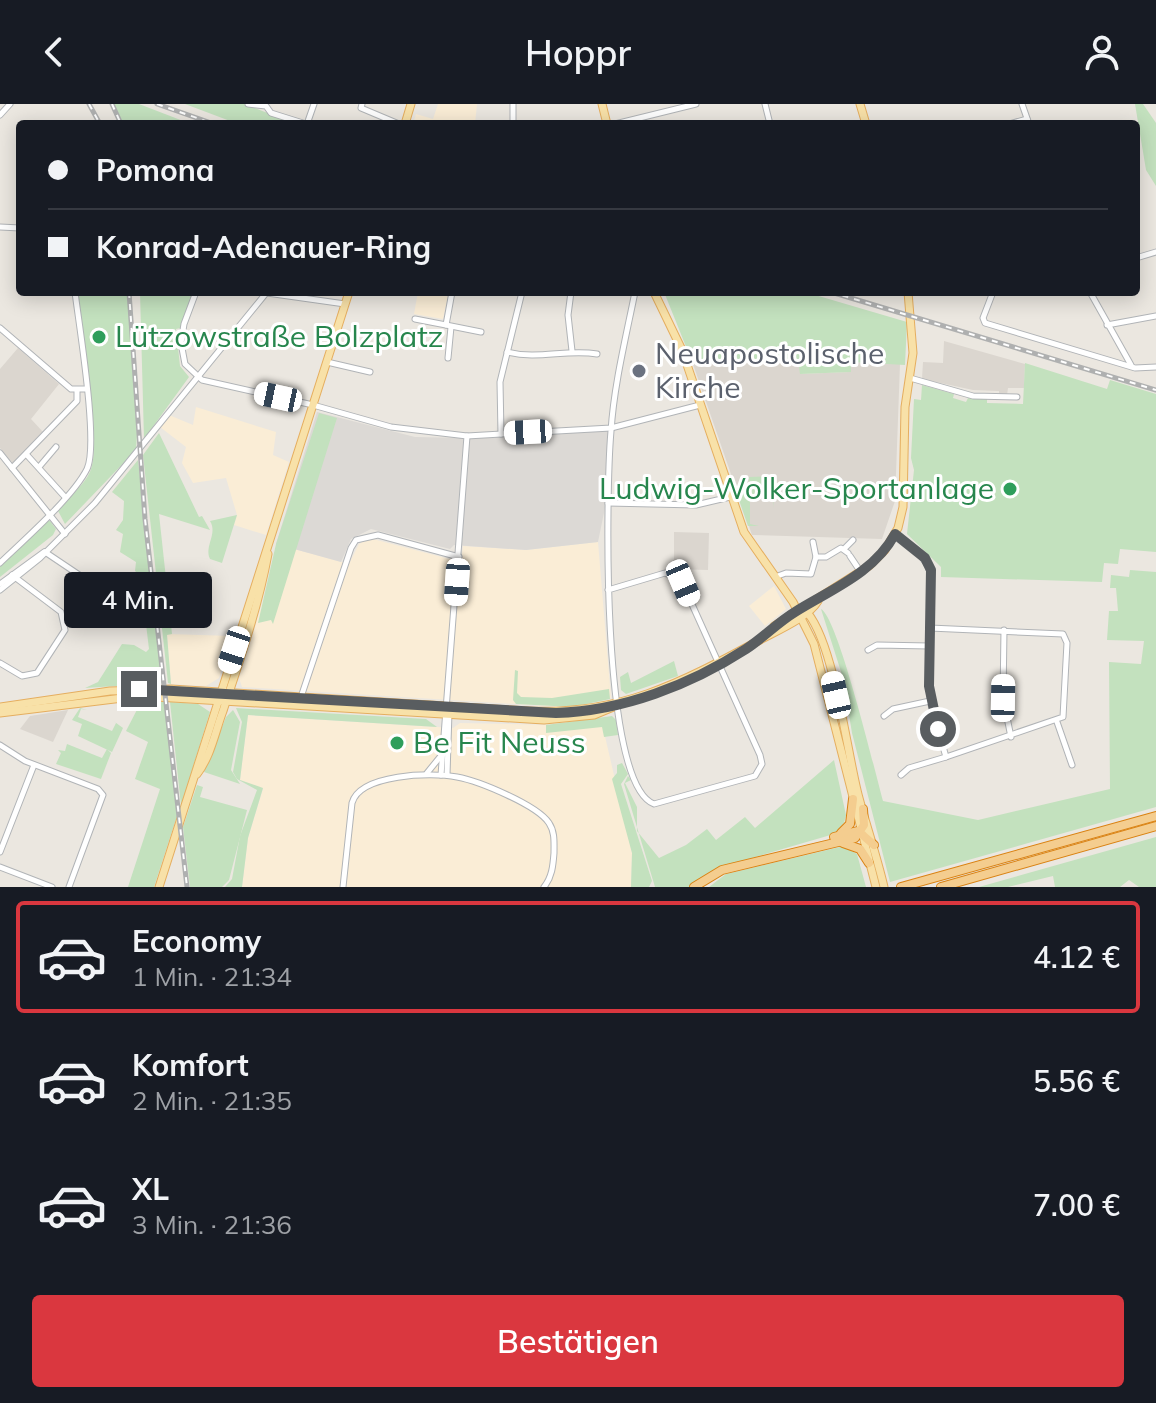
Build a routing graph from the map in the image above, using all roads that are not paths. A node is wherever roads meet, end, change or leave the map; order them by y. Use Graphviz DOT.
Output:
graph roads {
  1 [pos="10,104"];
  2 [pos="248,104"];
  3 [pos="362,104"];
  4 [pos="696,104"];
  5 [pos="266,105"];
  6 [pos="0,115"];
  7 [pos="294,120"];
  8 [pos="392,120"];
  9 [pos="631,120"];
  10 [pos="75,296"];
  11 [pos="194,296"];
  12 [pos="264,296"];
  13 [pos="293,296"];
  14 [pos="348,296"];
  15 [pos="452,296"];
  16 [pos="521,296"];
  17 [pos="570,296"];
  18 [pos="634,296"];
  19 [pos="636,296"];
  20 [pos="656,296"];
  21 [pos="908,296"];
  22 [pos="991,296"];
  23 [pos="1092,296"];
  24 [pos="633,299"];
  25 [pos="345,304"];
  26 [pos="1156,316"];
  27 [pos="415,319"];
  28 [pos="1107,325"];
  29 [pos="448,326"];
  30 [pos="0,328"];
  31 [pos="481,332"];
  32 [pos="572,351"];
  33 [pos="507,352"];
  34 [pos="1121,352"];
  35 [pos="597,354"];
  36 [pos="448,358"];
  37 [pos="1110,361"];
  38 [pos="327,362"];
  39 [pos="1156,367"];
  40 [pos="1135,368"];
  41 [pos="370,372"];
  42 [pos="198,376"];
  43 [pos="910,378"];
  44 [pos="87,389"];
  45 [pos="77,390"];
  46 [pos="1017,397"];
  47 [pos="313,405"];
  48 [pos="700,405"];
  49 [pos="611,428"];
  50 [pos="501,434"];
  51 [pos="467,436"];
  52 [pos="56,447"];
  53 [pos="0,453"];
  54 [pos="26,454"];
  55 [pos="39,467"];
  56 [pos="12,468"];
  57 [pos="65,497"];
  58 [pos="730,497"];
  59 [pos="608,503"];
  60 [pos="50,514"];
  61 [pos="65,534"];
  62 [pos="895,534"];
  63 [pos="853,540"];
  64 [pos="813,542"];
  65 [pos="45,552"];
  66 [pos="848,552"];
  67 [pos="459,557"];
  68 [pos="816,557"];
  69 [pos="0,563"];
  70 [pos="861,572"];
  71 [pos="14,577"];
  72 [pos="775,577"];
  73 [pos="0,584"];
  74 [pos="0,590"];
  75 [pos="608,590"];
  76 [pos="121,603"];
  77 [pos="802,611"];
  78 [pos="930,628"];
  79 [pos="1004,630"];
  80 [pos="929,646"];
  81 [pos="868,650"];
  82 [pos="0,663"];
  83 [pos="720,664"];
  84 [pos="223,696"];
  85 [pos="301,697"];
  86 [pos="930,701"];
  87 [pos="618,705"];
  88 [pos="0,707"];
  89 [pos="447,712"];
  90 [pos="0,713"];
  91 [pos="884,716"];
  92 [pos="1057,722"];
  93 [pos="1011,737"];
  94 [pos="0,745"];
  95 [pos="441,752"];
  96 [pos="946,757"];
  97 [pos="34,765"];
  98 [pos="1072,765"];
  99 [pos="444,775"];
  100 [pos="901,775"];
  101 [pos="422,776"];
  102 [pos="853,799"];
  103 [pos="863,809"];
  104 [pos="1156,816"];
  105 [pos="1156,826"];
  106 [pos="861,832"];
  107 [pos="836,839"];
  108 [pos="874,845"];
  109 [pos="0,852"];
  110 [pos="869,863"];
  111 [pos="0,867"];
  112 [pos="729,868"];
  113 [pos="877,877"];
  114 [pos="52,887"];
  115 [pos="69,887"];
  116 [pos="159,887"];
  117 [pos="343,887"];
  118 [pos="544,887"];
  119 [pos="694,887"];
  120 [pos="705,887"];
  121 [pos="876,887"];
  122 [pos="884,887"];
  123 [pos="901,887"];
  124 [pos="941,887"];
  1 -- 6 [label="street"];
  2 -- 5 [label="street"];
  3 -- 8 [label="street"];
  4 -- 9 [label="street"];
  5 -- 7 [label="street"];
  10 -- 44 [label="street"];
  11 -- 42 [label="street"];
  12 -- 42 [label="street"];
  13 -- 25 [label="street"];
  14 -- 25 [label="main road"];
  15 -- 29 [label="street"];
  16 -- 33 [label="street"];
  17 -- 32 [label="street"];
  18 -- 24 [label="street"];
  19 -- 24 [label="street"];
  20 -- 48 [label="main road"];
  21 -- 43 [label="main road"];
  22 -- 37 [label="street"];
  23 -- 28 [label="street"];
  24 -- 49 [label="street"];
  25 -- 38 [label="main road"];
  26 -- 28 [label="street"];
  27 -- 29 [label="street"];
  28 -- 34 [label="street"];
  29 -- 31 [label="street"];
  29 -- 36 [label="street"];
  30 -- 45 [label="street"];
  32 -- 33 [label="street"];
  32 -- 35 [label="street"];
  33 -- 50 [label="street"];
  34 -- 37 [label="street"];
  34 -- 40 [label="street"];
  37 -- 40 [label="street"];
  38 -- 41 [label="street"];
  38 -- 47 [label="main road"];
  39 -- 40 [label="street"];
  42 -- 47 [label="street"];
  42 -- 61 [label="street"];
  43 -- 46 [label="street"];
  43 -- 62 [label="main road"];
  44 -- 45 [label="street"];
  44 -- 57 [label="street"];
  45 -- 54 [label="street"];
  47 -- 51 [label="street"];
  47 -- 84 [label="main road"];
  48 -- 49 [label="street"];
  48 -- 58 [label="main road"];
  49 -- 50 [label="street"];
  49 -- 59 [label="street"];
  50 -- 51 [label="street"];
  51 -- 67 [label="street"];
  52 -- 55 [label="street"];
  53 -- 56 [label="street"];
  54 -- 55 [label="street"];
  54 -- 56 [label="street"];
  55 -- 57 [label="street"];
  56 -- 60 [label="street"];
  57 -- 60 [label="street"];
  58 -- 59 [label="street"];
  58 -- 72 [label="main road"];
  59 -- 75 [label="street"];
  60 -- 61 [label="street"];
  60 -- 69 [label="street"];
  61 -- 65 [label="street"];
  62 -- 70 [label="main road"];
  62 -- 78 [label="street"];
  63 -- 66 [label="street"];
  64 -- 68 [label="street"];
  65 -- 71 [label="street"];
  65 -- 76 [label="street"];
  66 -- 68 [label="street"];
  66 -- 70 [label="street"];
  67 -- 85 [label="street"];
  67 -- 89 [label="street"];
  68 -- 72 [label="street"];
  70 -- 77 [label="main road"];
  71 -- 73 [label="street"];
  71 -- 74 [label="street"];
  71 -- 82 [label="street"];
  72 -- 77 [label="main road"];
  75 -- 83 [label="street"];
  75 -- 87 [label="street"];
  77 -- 83 [label="main road"];
  77 -- 102 [label="main road"];
  77 -- 103 [label="main road"];
  78 -- 79 [label="street"];
  78 -- 80 [label="street"];
  79 -- 92 [label="street"];
  79 -- 93 [label="street"];
  80 -- 81 [label="street"];
  80 -- 86 [label="street"];
  83 -- 87 [label="main road"];
  83 -- 87 [label="street"];
  84 -- 85 [label="main road"];
  84 -- 88 [label="main road"];
  84 -- 89 [label="main road"];
  84 -- 90 [label="main road"];
  84 -- 116 [label="main road"];
  85 -- 89 [label="main road"];
  86 -- 91 [label="street"];
  86 -- 96 [label="street"];
  87 -- 89 [label="main road"];
  89 -- 95 [label="street"];
  89 -- 99 [label="street"];
  92 -- 93 [label="street"];
  92 -- 98 [label="street"];
  93 -- 96 [label="street"];
  94 -- 97 [label="street"];
  95 -- 99 [label="street"];
  95 -- 101 [label="street"];
  96 -- 100 [label="street"];
  97 -- 109 [label="street"];
  97 -- 115 [label="street"];
  99 -- 101 [label="street"];
  99 -- 118 [label="street"];
  101 -- 117 [label="street"];
  102 -- 106 [label="main road"];
  102 -- 107 [label="highway"];
  103 -- 106 [label="highway"];
  103 -- 108 [label="main road"];
  104 -- 123 [label="highway"];
  105 -- 124 [label="highway"];
  106 -- 107 [label="highway"];
  106 -- 108 [label="highway"];
  106 -- 110 [label="main road"];
  107 -- 110 [label="highway"];
  107 -- 112 [label="highway"];
  108 -- 113 [label="main road"];
  110 -- 113 [label="main road"];
  111 -- 114 [label="street"];
  112 -- 119 [label="highway"];
  112 -- 120 [label="highway"];
  113 -- 121 [label="main road"];
  113 -- 122 [label="main road"];
}
